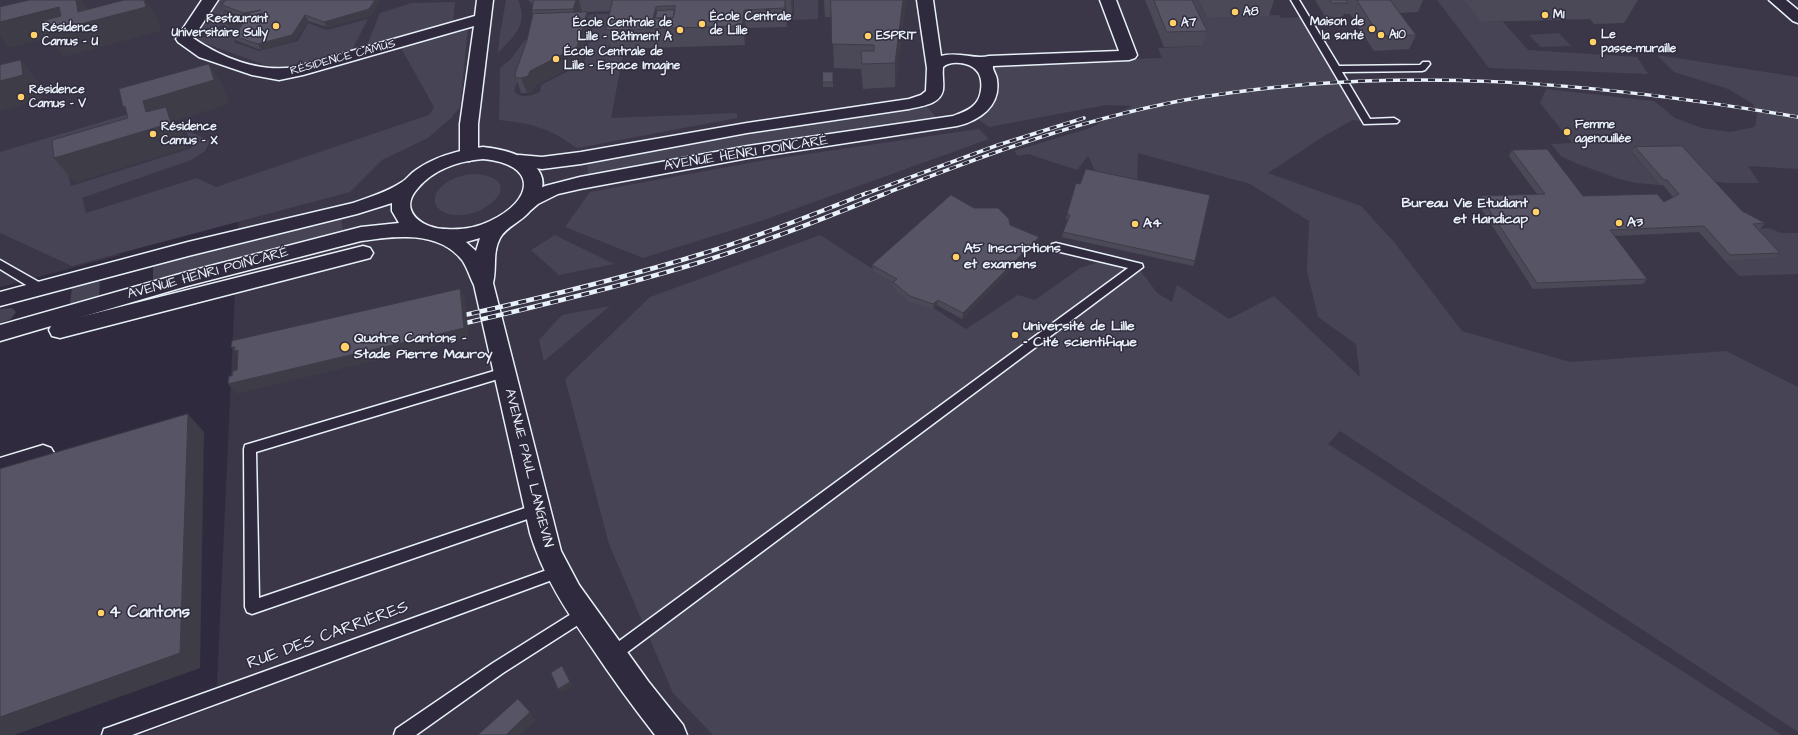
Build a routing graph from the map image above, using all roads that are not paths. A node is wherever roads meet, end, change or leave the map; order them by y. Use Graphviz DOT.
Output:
graph roads {
  1 [pos="210,0"];
  2 [pos="485,0"];
  3 [pos="925,0"];
  4 [pos="1108,0"];
  5 [pos="1295,0"];
  6 [pos="1777,0"];
  7 [pos="1798,18"];
  8 [pos="482,19"];
  9 [pos="1426,64"];
  10 [pos="934,67"];
  11 [pos="984,67"];
  12 [pos="1335,69"];
  13 [pos="933,95"];
  14 [pos="972,115"];
  15 [pos="1394,121"];
  16 [pos="469,154"];
  17 [pos="519,161"];
  18 [pos="409,186"];
  19 [pos="524,206"];
  20 [pos="502,223"];
  21 [pos="419,230"];
  22 [pos="439,236"];
  23 [pos="1056,247"];
  24 [pos="363,252"];
  25 [pos="0,264"];
  26 [pos="484,285"];
  27 [pos="40,288"];
  28 [pos="0,299"];
  29 [pos="60,330"];
  30 [pos="0,332"];
  31 [pos="504,372"];
  32 [pos="43,455"];
  33 [pos="0,468"];
  34 [pos="538,510"];
  35 [pos="558,572"];
  36 [pos="584,613"];
  37 [pos="612,655"];
  38 [pos="110,735"];
  39 [pos="402,735"];
  40 [pos="673,735"];
  1 -- 8 [label="street, RÉSIDENCE CAMUS"];
  2 -- 8 [label="street"];
  3 -- 10 [label="street"];
  4 -- 11 [label="street"];
  5 -- 12 [label="lane"];
  6 -- 7 [label="street"];
  8 -- 16 [label="street"];
  9 -- 12 [label="lane"];
  10 -- 11 [label="street"];
  10 -- 13 [label="street"];
  11 -- 14 [label="street, AVENUE HENRI POINCARÉ"];
  12 -- 15 [label="lane"];
  13 -- 14 [label="street"];
  13 -- 17 [label="street, AVENUE HENRI POINCARÉ"];
  14 -- 19 [label="street, AVENUE HENRI POINCARÉ"];
  16 -- 17 [label="street"];
  16 -- 18 [label="street"];
  17 -- 19 [label="street"];
  18 -- 21 [label="street"];
  18 -- 27 [label="street, AVENUE HENRI POINCARÉ"];
  19 -- 20 [label="street"];
  20 -- 22 [label="street"];
  20 -- 26 [label="street, AVENUE PAUL LANGEVIN"];
  21 -- 22 [label="street"];
  21 -- 30 [label="street, AVENUE HENRI POINCARÉ"];
  22 -- 26 [label="street, AVENUE PAUL LANGEVIN"];
  23 -- 37 [label="lane"];
  24 -- 29 [label="street, AVENUE HENRI POINCARÉ"];
  25 -- 27 [label="lane"];
  26 -- 31 [label="street, AVENUE PAUL LANGEVIN"];
  27 -- 28 [label="street, AVENUE HENRI POINCARÉ"];
  31 -- 34 [label="street, AVENUE PAUL LANGEVIN"];
  31 -- 34 [label="lane"];
  32 -- 33 [label="street"];
  34 -- 35 [label="street, AVENUE PAUL LANGEVIN"];
  35 -- 36 [label="street, AVENUE PAUL LANGEVIN"];
  35 -- 38 [label="lane, RUE DES CARRIÈRES"];
  36 -- 37 [label="street, AVENUE PAUL LANGEVIN"];
  36 -- 39 [label="lane"];
  37 -- 40 [label="street, AVENUE PAUL LANGEVIN"];
}
